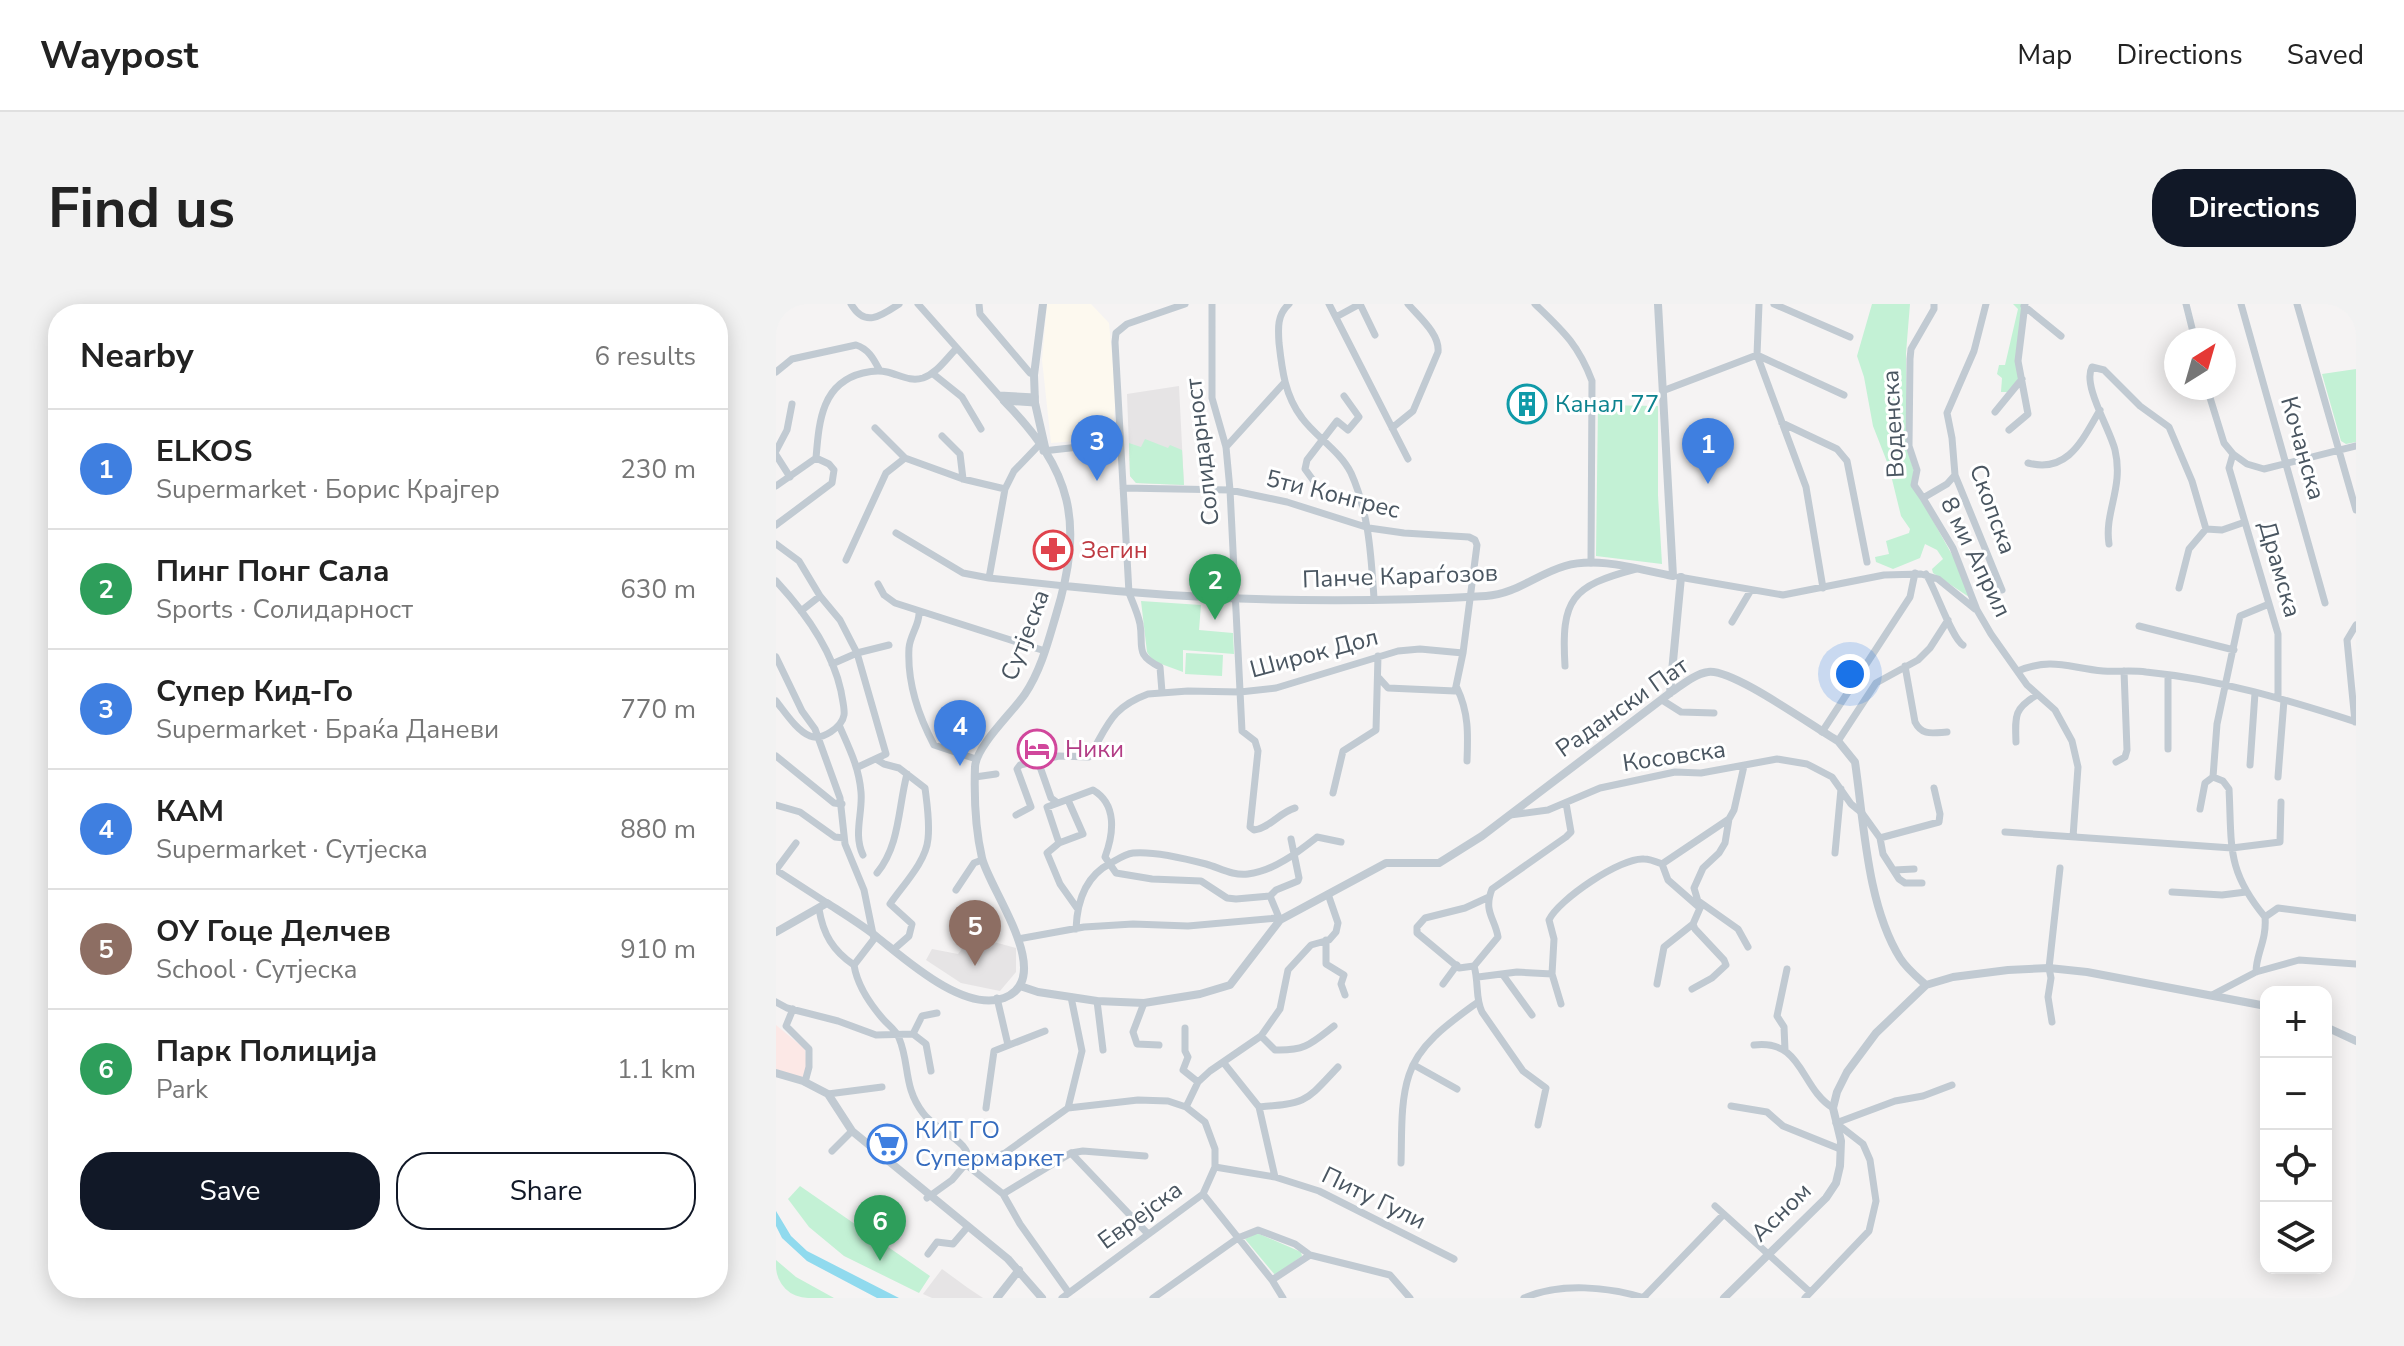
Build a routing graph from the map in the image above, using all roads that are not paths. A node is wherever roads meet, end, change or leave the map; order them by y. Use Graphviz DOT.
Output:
graph roads {
  1 [pos="851,304"];
  2 [pos="899,304"];
  3 [pos="918,304"];
  4 [pos="979,304"];
  5 [pos="1040,304"];
  6 [pos="1185,304"];
  7 [pos="1212,304"];
  8 [pos="1289,304"];
  9 [pos="1329,304"];
  10 [pos="1360,304"];
  11 [pos="1408,304"];
  12 [pos="1535,304"];
  13 [pos="1658,304"];
  14 [pos="1759,304"];
  15 [pos="1774,304"];
  16 [pos="1934,304"];
  17 [pos="1986,304"];
  18 [pos="2186,304"];
  19 [pos="2241,304"];
  20 [pos="2297,304"];
  21 [pos="2025,305"];
  22 [pos="1336,317"];
  23 [pos="2192,328"];
  24 [pos="1375,335"];
  25 [pos="2061,336"];
  26 [pos="1850,337"];
  27 [pos="956,349"];
  28 [pos="1757,355"];
  29 [pos="880,371"];
  30 [pos="776,372"];
  31 [pos="932,373"];
  32 [pos="1030,373"];
  33 [pos="2022,379"];
  34 [pos="1284,383"];
  35 [pos="1665,390"];
  36 [pos="1844,395"];
  37 [pos="1344,396"];
  38 [pos="1002,398"];
  39 [pos="1032,400"];
  40 [pos="2210,400"];
  41 [pos="792,404"];
  42 [pos="2100,410"];
  43 [pos="1995,412"];
  44 [pos="1782,423"];
  45 [pos="875,428"];
  46 [pos="1392,428"];
  47 [pos="981,429"];
  48 [pos="2009,430"];
  49 [pos="942,436"];
  50 [pos="1323,438"];
  51 [pos="1088,446"];
  52 [pos="2356,446"];
  53 [pos="1226,447"];
  54 [pos="1039,449"];
  55 [pos="2340,451"];
  56 [pos="776,453"];
  57 [pos="2233,454"];
  58 [pos="816,458"];
  59 [pos="905,458"];
  60 [pos="1408,459"];
  61 [pos="2028,463"];
  62 [pos="2288,465"];
  63 [pos="1955,475"];
  64 [pos="790,477"];
  65 [pos="963,479"];
  66 [pos="776,486"];
  67 [pos="1318,487"];
  68 [pos="1123,488"];
  69 [pos="1005,489"];
  70 [pos="1230,490"];
  71 [pos="1923,498"];
  72 [pos="2356,508"];
  73 [pos="2245,522"];
  74 [pos="776,525"];
  75 [pos="1369,528"];
  76 [pos="2206,529"];
  77 [pos="896,533"];
  78 [pos="776,544"];
  79 [pos="2109,544"];
  80 [pos="846,560"];
  81 [pos="1867,562"];
  82 [pos="1591,563"];
  83 [pos="1636,569"];
  84 [pos="1915,573"];
  85 [pos="1926,574"];
  86 [pos="1677,576"];
  87 [pos="989,578"];
  88 [pos="776,581"];
  89 [pos="878,584"];
  90 [pos="1065,586"];
  91 [pos="1823,588"];
  92 [pos="2179,588"];
  93 [pos="1751,590"];
  94 [pos="2002,590"];
  95 [pos="1129,593"];
  96 [pos="820,596"];
  97 [pos="1473,596"];
  98 [pos="1374,598"];
  99 [pos="1235,599"];
  100 [pos="2325,603"];
  101 [pos="2269,604"];
  102 [pos="1977,610"];
  103 [pos="801,611"];
  104 [pos="919,612"];
  105 [pos="1948,620"];
  106 [pos="1732,622"];
  107 [pos="2356,625"];
  108 [pos="2139,626"];
  109 [pos="889,645"];
  110 [pos="1963,645"];
  111 [pos="2234,650"];
  112 [pos="1045,651"];
  113 [pos="857,653"];
  114 [pos="1463,653"];
  115 [pos="1378,656"];
  116 [pos="776,657"];
  117 [pos="832,664"];
  118 [pos="1565,666"];
  119 [pos="1905,666"];
  120 [pos="2018,671"];
  121 [pos="2124,671"];
  122 [pos="2168,675"];
  123 [pos="1378,676"];
  124 [pos="2225,684"];
  125 [pos="1457,688"];
  126 [pos="1162,692"];
  127 [pos="1240,692"];
  128 [pos="1670,693"];
  129 [pos="2255,693"];
  130 [pos="2037,695"];
  131 [pos="2281,699"];
  132 [pos="1662,700"];
  133 [pos="776,701"];
  134 [pos="1714,713"];
  135 [pos="2355,722"];
  136 [pos="839,725"];
  137 [pos="1822,732"];
  138 [pos="1947,732"];
  139 [pos="818,737"];
  140 [pos="1838,741"];
  141 [pos="2016,742"];
  142 [pos="2168,749"];
  143 [pos="776,756"];
  144 [pos="876,759"];
  145 [pos="976,759"];
  146 [pos="1038,761"];
  147 [pos="1467,761"];
  148 [pos="2116,762"];
  149 [pos="2250,765"];
  150 [pos="1744,766"];
  151 [pos="858,767"];
  152 [pos="907,774"];
  153 [pos="996,774"];
  154 [pos="975,777"];
  155 [pos="2213,777"];
  156 [pos="2278,777"];
  157 [pos="1934,788"];
  158 [pos="1841,789"];
  159 [pos="1333,793"];
  160 [pos="1068,800"];
  161 [pos="2281,802"];
  162 [pos="1058,803"];
  163 [pos="1566,803"];
  164 [pos="842,804"];
  165 [pos="776,805"];
  166 [pos="1295,808"];
  167 [pos="2200,809"];
  168 [pos="1862,813"];
  169 [pos="1016,815"];
  170 [pos="1507,815"];
  171 [pos="1729,819"];
  172 [pos="2005,832"];
  173 [pos="2073,837"];
  174 [pos="1880,838"];
  175 [pos="1291,839"];
  176 [pos="845,841"];
  177 [pos="1341,842"];
  178 [pos="796,843"];
  179 [pos="1059,843"];
  180 [pos="2232,848"];
  181 [pos="1835,853"];
  182 [pos="1295,854"];
  183 [pos="1883,854"];
  184 [pos="863,855"];
  185 [pos="982,860"];
  186 [pos="1108,864"];
  187 [pos="1662,864"];
  188 [pos="2060,868"];
  189 [pos="1914,869"];
  190 [pos="776,870"];
  191 [pos="1870,870"];
  192 [pos="1894,870"];
  193 [pos="877,873"];
  194 [pos="1922,883"];
  195 [pos="956,890"];
  196 [pos="2172,892"];
  197 [pos="2246,892"];
  198 [pos="1328,894"];
  199 [pos="1270,896"];
  200 [pos="1489,897"];
  201 [pos="1698,904"];
  202 [pos="823,906"];
  203 [pos="1077,908"];
  204 [pos="2265,917"];
  205 [pos="2356,918"];
  206 [pos="1278,919"];
  207 [pos="1693,924"];
  208 [pos="1076,929"];
  209 [pos="776,932"];
  210 [pos="874,935"];
  211 [pos="1018,939"];
  212 [pos="1326,940"];
  213 [pos="1748,947"];
  214 [pos="893,950"];
  215 [pos="2356,964"];
  216 [pos="854,965"];
  217 [pos="1457,965"];
  218 [pos="1474,966"];
  219 [pos="2049,968"];
  220 [pos="1787,969"];
  221 [pos="2256,972"];
  222 [pos="1552,974"];
  223 [pos="1503,975"];
  224 [pos="1478,977"];
  225 [pos="1443,984"];
  226 [pos="1657,984"];
  227 [pos="1926,985"];
  228 [pos="1020,986"];
  229 [pos="1692,989"];
  230 [pos="1345,995"];
  231 [pos="2212,995"];
  232 [pos="1071,997"];
  233 [pos="997,998"];
  234 [pos="1097,1001"];
  235 [pos="776,1002"];
  236 [pos="1478,1002"];
  237 [pos="1144,1003"];
  238 [pos="1561,1004"];
  239 [pos="2260,1005"];
  240 [pos="793,1009"];
  241 [pos="937,1013"];
  242 [pos="1532,1015"];
  243 [pos="2052,1022"];
  244 [pos="1334,1026"];
  245 [pos="1185,1028"];
  246 [pos="2332,1030"];
  247 [pos="1045,1031"];
  248 [pos="913,1034"];
  249 [pos="898,1035"];
  250 [pos="1261,1036"];
  251 [pos="2356,1041"];
  252 [pos="1008,1045"];
  253 [pos="1159,1045"];
  254 [pos="1754,1045"];
  255 [pos="1103,1050"];
  256 [pos="1785,1050"];
  257 [pos="1223,1062"];
  258 [pos="1414,1065"];
  259 [pos="1338,1067"];
  260 [pos="931,1071"];
  261 [pos="776,1074"];
  262 [pos="805,1082"];
  263 [pos="1198,1082"];
  264 [pos="1952,1085"];
  265 [pos="882,1087"];
  266 [pos="1457,1089"];
  267 [pos="828,1094"];
  268 [pos="1731,1106"];
  269 [pos="1186,1107"];
  270 [pos="1259,1107"];
  271 [pos="986,1108"];
  272 [pos="1068,1108"];
  273 [pos="1833,1108"];
  274 [pos="1836,1123"];
  275 [pos="1538,1125"];
  276 [pos="851,1132"];
  277 [pos="1840,1149"];
  278 [pos="832,1151"];
  279 [pos="1071,1153"];
  280 [pos="1145,1156"];
  281 [pos="1401,1163"];
  282 [pos="968,1166"];
  283 [pos="1215,1167"];
  284 [pos="1275,1177"];
  285 [pos="1003,1194"];
  286 [pos="1203,1194"];
  287 [pos="929,1198"];
  288 [pos="1715,1206"];
  289 [pos="1723,1215"];
  290 [pos="965,1230"];
  291 [pos="1148,1234"];
  292 [pos="1238,1238"];
  293 [pos="928,1254"];
  294 [pos="1310,1255"];
  295 [pos="1766,1255"];
  296 [pos="1454,1259"];
  297 [pos="1019,1272"];
  298 [pos="1272,1280"];
  299 [pos="1281,1294"];
  300 [pos="1808,1295"];
  301 [pos="1066,1296"];
  302 [pos="999,1298"];
  303 [pos="1040,1298"];
  304 [pos="1153,1298"];
  305 [pos="1272,1298"];
  306 [pos="1410,1298"];
  307 [pos="1524,1298"];
  308 [pos="1644,1298"];
  309 [pos="1724,1298"];
  1 -- 2 [label="street"];
  3 -- 27 [label="street"];
  4 -- 32 [label="street"];
  5 -- 32 [label="street, Сутјеска"];
  5 -- 39 [label="street, Сутјеска"];
  6 -- 68 [label="street"];
  7 -- 53 [label="street, Солидарност"];
  8 -- 34 [label="street"];
  9 -- 22 [label="street"];
  10 -- 22 [label="street"];
  10 -- 24 [label="street"];
  11 -- 46 [label="street"];
  12 -- 82 [label="street"];
  13 -- 35 [label="street"];
  14 -- 28 [label="street"];
  15 -- 26 [label="street"];
  16 -- 71 [label="street, Воденска"];
  17 -- 63 [label="street, Скопска"];
  18 -- 23 [label="street"];
  19 -- 62 [label="street, Кочанска"];
  20 -- 55 [label="street"];
  21 -- 25 [label="street"];
  21 -- 33 [label="street"];
  22 -- 46 [label="street"];
  27 -- 31 [label="street"];
  27 -- 38 [label="street"];
  28 -- 35 [label="street"];
  28 -- 36 [label="street"];
  28 -- 44 [label="street"];
  29 -- 30 [label="street"];
  29 -- 31 [label="street"];
  29 -- 58 [label="street"];
  31 -- 47 [label="street"];
  32 -- 39 [label="street, Сутјеска"];
  33 -- 43 [label="street"];
  33 -- 48 [label="street"];
  34 -- 50 [label="street"];
  34 -- 53 [label="street"];
  35 -- 86 [label="street"];
  37 -- 50 [label="street"];
  38 -- 39 [label="street"];
  38 -- 54 [label="street"];
  39 -- 54 [label="street, Сутјеска"];
  40 -- 57 [label="street"];
  41 -- 56 [label="street"];
  42 -- 61 [label="street"];
  42 -- 76 [label="street"];
  42 -- 79 [label="street"];
  44 -- 81 [label="street"];
  44 -- 91 [label="street"];
  45 -- 59 [label="street"];
  46 -- 60 [label="street"];
  49 -- 65 [label="street"];
  50 -- 67 [label="street"];
  50 -- 75 [label="street"];
  51 -- 54 [label="street"];
  52 -- 55 [label="street"];
  53 -- 70 [label="street, Солидарност"];
  54 -- 69 [label="street"];
  54 -- 90 [label="street, Сутјеска"];
  55 -- 62 [label="street"];
  55 -- 72 [label="street"];
  56 -- 64 [label="street"];
  57 -- 62 [label="street"];
  57 -- 73 [label="street, Драмска"];
  58 -- 64 [label="street"];
  58 -- 74 [label="street"];
  59 -- 65 [label="street"];
  59 -- 80 [label="street"];
  62 -- 100 [label="street, Кочанска"];
  63 -- 71 [label="street, 8 ми Април"];
  63 -- 94 [label="street, Скопска"];
  64 -- 66 [label="street"];
  65 -- 69 [label="street"];
  68 -- 70 [label="street, 5ти Конгрес"];
  68 -- 95 [label="street"];
  69 -- 87 [label="street"];
  70 -- 75 [label="street, 5ти Конгрес"];
  70 -- 99 [label="street, Солидарност"];
  71 -- 102 [label="street, 8 ми Април"];
  73 -- 76 [label="street"];
  73 -- 101 [label="street, Драмска"];
  75 -- 97 [label="street, 5ти Конгрес"];
  75 -- 98 [label="street"];
  76 -- 92 [label="street"];
  77 -- 87 [label="street"];
  78 -- 96 [label="street"];
  82 -- 83 [label="street, Панче Караѓозов"];
  82 -- 97 [label="street, Панче Караѓозов"];
  83 -- 86 [label="street, Панче Караѓозов"];
  83 -- 118 [label="street"];
  84 -- 85 [label="street"];
  84 -- 91 [label="street, Панче Караѓозов"];
  84 -- 137 [label="street"];
  85 -- 102 [label="street"];
  85 -- 105 [label="street"];
  86 -- 93 [label="street, Панче Караѓозов"];
  86 -- 128 [label="street"];
  87 -- 90 [label="street"];
  88 -- 103 [label="street"];
  89 -- 104 [label="street"];
  90 -- 95 [label="street, Панче Караѓозов"];
  90 -- 112 [label="street, Сутјеска"];
  91 -- 93 [label="street, Панче Караѓозов"];
  93 -- 106 [label="street"];
  95 -- 99 [label="street, Панче Караѓозов"];
  95 -- 126 [label="street"];
  96 -- 103 [label="street"];
  96 -- 113 [label="street"];
  97 -- 98 [label="street, Панче Караѓозов"];
  97 -- 114 [label="street"];
  98 -- 99 [label="street, Панче Караѓозов"];
  99 -- 127 [label="street, Солидарност"];
  101 -- 111 [label="street"];
  101 -- 131 [label="street, Драмска"];
  102 -- 120 [label="street, 8 ми Април"];
  103 -- 117 [label="street"];
  104 -- 112 [label="street"];
  104 -- 145 [label="street"];
  105 -- 110 [label="street"];
  105 -- 119 [label="street"];
  107 -- 135 [label="street"];
  108 -- 111 [label="street"];
  109 -- 113 [label="street"];
  111 -- 124 [label="street"];
  112 -- 145 [label="street, Сутјеска"];
  113 -- 117 [label="street"];
  113 -- 144 [label="street"];
  114 -- 115 [label="street, Широк Дол"];
  114 -- 125 [label="street"];
  115 -- 123 [label="street"];
  115 -- 127 [label="street, Широк Дол"];
  116 -- 139 [label="street"];
  117 -- 136 [label="street"];
  119 -- 138 [label="street"];
  119 -- 140 [label="street"];
  120 -- 121 [label="street"];
  120 -- 130 [label="street, 8 ми Април"];
  121 -- 122 [label="street"];
  121 -- 148 [label="street"];
  122 -- 124 [label="street"];
  122 -- 142 [label="street"];
  123 -- 125 [label="street"];
  123 -- 159 [label="street"];
  124 -- 129 [label="street"];
  124 -- 155 [label="street"];
  125 -- 147 [label="street"];
  126 -- 127 [label="street, Широк Дол"];
  126 -- 146 [label="street, Широк Дол"];
  127 -- 166 [label="street, Солидарност"];
  128 -- 132 [label="street, Радански Пат"];
  128 -- 137 [label="street, Радански Пат"];
  129 -- 131 [label="street"];
  129 -- 149 [label="street"];
  130 -- 141 [label="street"];
  130 -- 173 [label="street, 8 ми Април"];
  131 -- 135 [label="street"];
  131 -- 156 [label="street, Драмска"];
  132 -- 134 [label="street"];
  132 -- 170 [label="street, Радански Пат"];
  133 -- 139 [label="street"];
  136 -- 139 [label="street"];
  136 -- 151 [label="street"];
  137 -- 140 [label="street, Радански Пат"];
  139 -- 164 [label="street"];
  140 -- 168 [label="street"];
  143 -- 164 [label="street"];
  144 -- 151 [label="street"];
  144 -- 152 [label="street"];
  145 -- 154 [label="street"];
  146 -- 162 [label="street"];
  146 -- 169 [label="street"];
  150 -- 158 [label="street, Косовска"];
  150 -- 163 [label="street, Косовска"];
  150 -- 171 [label="street, Косовска"];
  151 -- 184 [label="street"];
  152 -- 193 [label="street"];
  152 -- 214 [label="street"];
  153 -- 154 [label="street"];
  154 -- 185 [label="street"];
  155 -- 167 [label="street"];
  155 -- 180 [label="street"];
  157 -- 174 [label="street"];
  158 -- 168 [label="street, Косовска"];
  158 -- 181 [label="street"];
  160 -- 162 [label="street"];
  160 -- 179 [label="street"];
  160 -- 186 [label="street"];
  161 -- 180 [label="street"];
  162 -- 179 [label="street"];
  163 -- 170 [label="street, Косовска"];
  163 -- 200 [label="street"];
  164 -- 176 [label="street"];
  165 -- 176 [label="street"];
  168 -- 174 [label="street, Косовска"];
  168 -- 191 [label="street"];
  170 -- 198 [label="street, Радански Пат"];
  171 -- 187 [label="street"];
  171 -- 201 [label="street, Косовска"];
  172 -- 173 [label="street"];
  173 -- 180 [label="street"];
  174 -- 183 [label="street"];
  175 -- 182 [label="street"];
  176 -- 210 [label="street"];
  177 -- 182 [label="street"];
  178 -- 190 [label="street"];
  179 -- 203 [label="street"];
  180 -- 197 [label="street"];
  182 -- 186 [label="street"];
  182 -- 199 [label="street"];
  183 -- 191 [label="street"];
  183 -- 192 [label="street"];
  185 -- 195 [label="street"];
  185 -- 211 [label="street"];
  186 -- 199 [label="street"];
  186 -- 203 [label="street"];
  187 -- 201 [label="street"];
  187 -- 222 [label="street"];
  188 -- 219 [label="street"];
  189 -- 192 [label="street"];
  190 -- 202 [label="street"];
  191 -- 227 [label="street"];
  192 -- 194 [label="street"];
  196 -- 197 [label="street"];
  197 -- 204 [label="street"];
  198 -- 206 [label="street, Радански Пат"];
  198 -- 212 [label="street"];
  199 -- 206 [label="street"];
  200 -- 217 [label="street"];
  200 -- 218 [label="street"];
  201 -- 207 [label="street, Косовска"];
  201 -- 213 [label="street"];
  202 -- 209 [label="street"];
  202 -- 210 [label="street"];
  202 -- 216 [label="street"];
  203 -- 208 [label="street"];
  204 -- 205 [label="street"];
  204 -- 221 [label="street"];
  206 -- 208 [label="street"];
  206 -- 237 [label="street, Радански Пат"];
  207 -- 226 [label="street"];
  207 -- 229 [label="street"];
  208 -- 211 [label="street"];
  210 -- 214 [label="street"];
  210 -- 216 [label="street"];
  211 -- 228 [label="street"];
  212 -- 230 [label="street"];
  212 -- 250 [label="street"];
  214 -- 233 [label="street"];
  215 -- 221 [label="street"];
  216 -- 249 [label="street"];
  217 -- 218 [label="street"];
  217 -- 225 [label="street"];
  218 -- 224 [label="street"];
  219 -- 227 [label="street"];
  219 -- 231 [label="street"];
  219 -- 243 [label="street"];
  220 -- 256 [label="street"];
  221 -- 231 [label="street"];
  222 -- 223 [label="street"];
  222 -- 238 [label="street"];
  223 -- 224 [label="street"];
  223 -- 242 [label="street"];
  224 -- 236 [label="street"];
  227 -- 273 [label="street"];
  228 -- 232 [label="street, Радански Пат"];
  228 -- 233 [label="street"];
  231 -- 239 [label="street"];
  232 -- 234 [label="street, Радански Пат"];
  232 -- 272 [label="street"];
  233 -- 252 [label="street"];
  234 -- 237 [label="street, Радански Пат"];
  234 -- 255 [label="street"];
  235 -- 240 [label="street"];
  236 -- 258 [label="street"];
  236 -- 275 [label="street"];
  237 -- 253 [label="street"];
  240 -- 249 [label="street"];
  240 -- 262 [label="street"];
  241 -- 248 [label="street"];
  244 -- 250 [label="street"];
  245 -- 263 [label="street"];
  246 -- 251 [label="street"];
  247 -- 252 [label="street"];
  248 -- 249 [label="street"];
  248 -- 260 [label="street"];
  249 -- 282 [label="street"];
  250 -- 257 [label="street"];
  252 -- 271 [label="street"];
  254 -- 256 [label="street"];
  256 -- 273 [label="street"];
  257 -- 263 [label="street"];
  257 -- 270 [label="street"];
  258 -- 266 [label="street"];
  258 -- 281 [label="street"];
  259 -- 270 [label="street"];
  261 -- 262 [label="street"];
  261 -- 276 [label="street"];
  262 -- 267 [label="street"];
  263 -- 269 [label="street"];
  264 -- 274 [label="street"];
  265 -- 267 [label="street"];
  267 -- 276 [label="street"];
  268 -- 277 [label="street"];
  269 -- 272 [label="street"];
  269 -- 283 [label="street"];
  270 -- 284 [label="street"];
  272 -- 282 [label="street"];
  273 -- 274 [label="street, Асном"];
  274 -- 277 [label="street, Асном"];
  274 -- 300 [label="street"];
  276 -- 278 [label="street"];
  276 -- 287 [label="street"];
  277 -- 295 [label="street, Асном"];
  279 -- 280 [label="street"];
  279 -- 285 [label="street"];
  279 -- 291 [label="street"];
  282 -- 285 [label="street"];
  282 -- 287 [label="street"];
  283 -- 284 [label="street, Питу Гули"];
  283 -- 286 [label="street, Еврејска"];
  284 -- 296 [label="street, Питу Гули"];
  285 -- 301 [label="street"];
  286 -- 291 [label="street, Еврејска"];
  286 -- 292 [label="street"];
  287 -- 290 [label="street"];
  287 -- 297 [label="street"];
  288 -- 289 [label="street"];
  289 -- 295 [label="street"];
  289 -- 308 [label="street"];
  290 -- 293 [label="street"];
  290 -- 297 [label="street"];
  291 -- 301 [label="street, Еврејска"];
  292 -- 294 [label="street"];
  292 -- 298 [label="street"];
  292 -- 304 [label="street"];
  294 -- 298 [label="street"];
  294 -- 306 [label="street"];
  295 -- 300 [label="street"];
  295 -- 309 [label="street, Асном"];
  297 -- 302 [label="street"];
  297 -- 303 [label="street"];
  298 -- 299 [label="street"];
  299 -- 305 [label="street"];
  307 -- 308 [label="street"];
}
